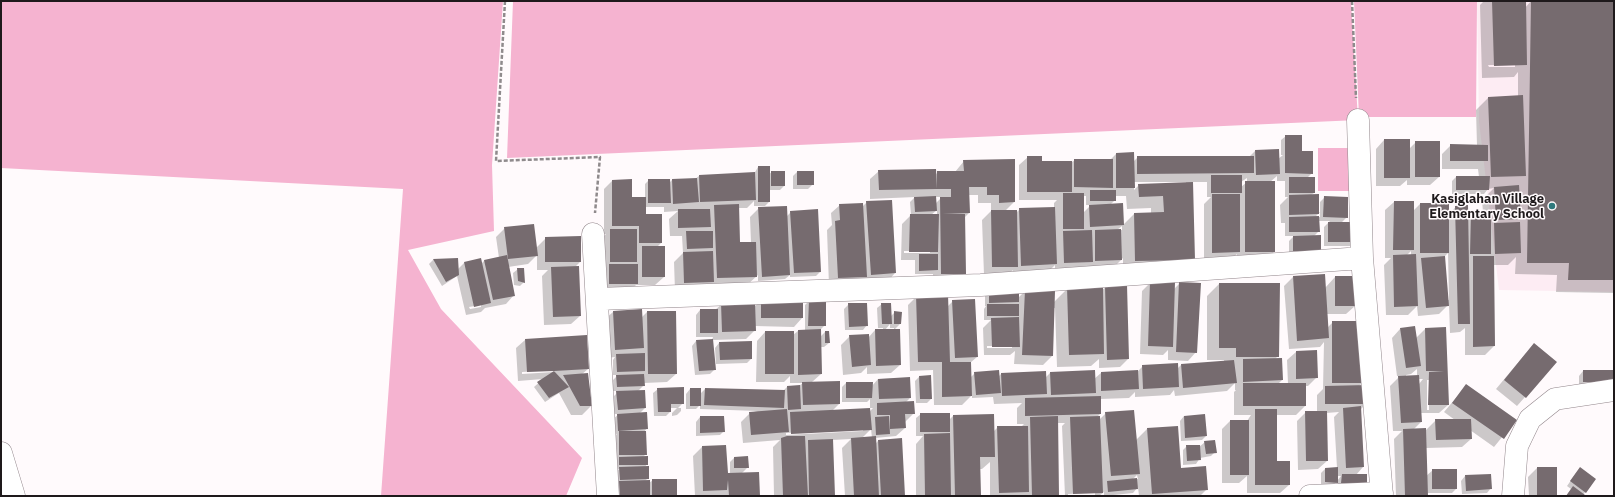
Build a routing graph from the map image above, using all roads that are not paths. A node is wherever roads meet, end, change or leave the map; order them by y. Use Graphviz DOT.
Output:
graph roads {
  1 [pos="1358,120"];
  2 [pos="593,234"];
  3 [pos="1362,258"];
  4 [pos="598,299"];
  5 [pos="1614,390"];
  6 [pos="1,453"];
  7 [pos="1382,494"];
  8 [pos="14,496"];
  9 [pos="608,496"];
  10 [pos="1310,496"];
  11 [pos="1513,496"];
  1 -- 3 [label="street"];
  2 -- 4 [label="street"];
  3 -- 4 [label="street"];
  3 -- 7 [label="street"];
  4 -- 9 [label="street"];
  5 -- 11 [label="street"];
  6 -- 8 [label="street"];
  7 -- 10 [label="street"];
}
